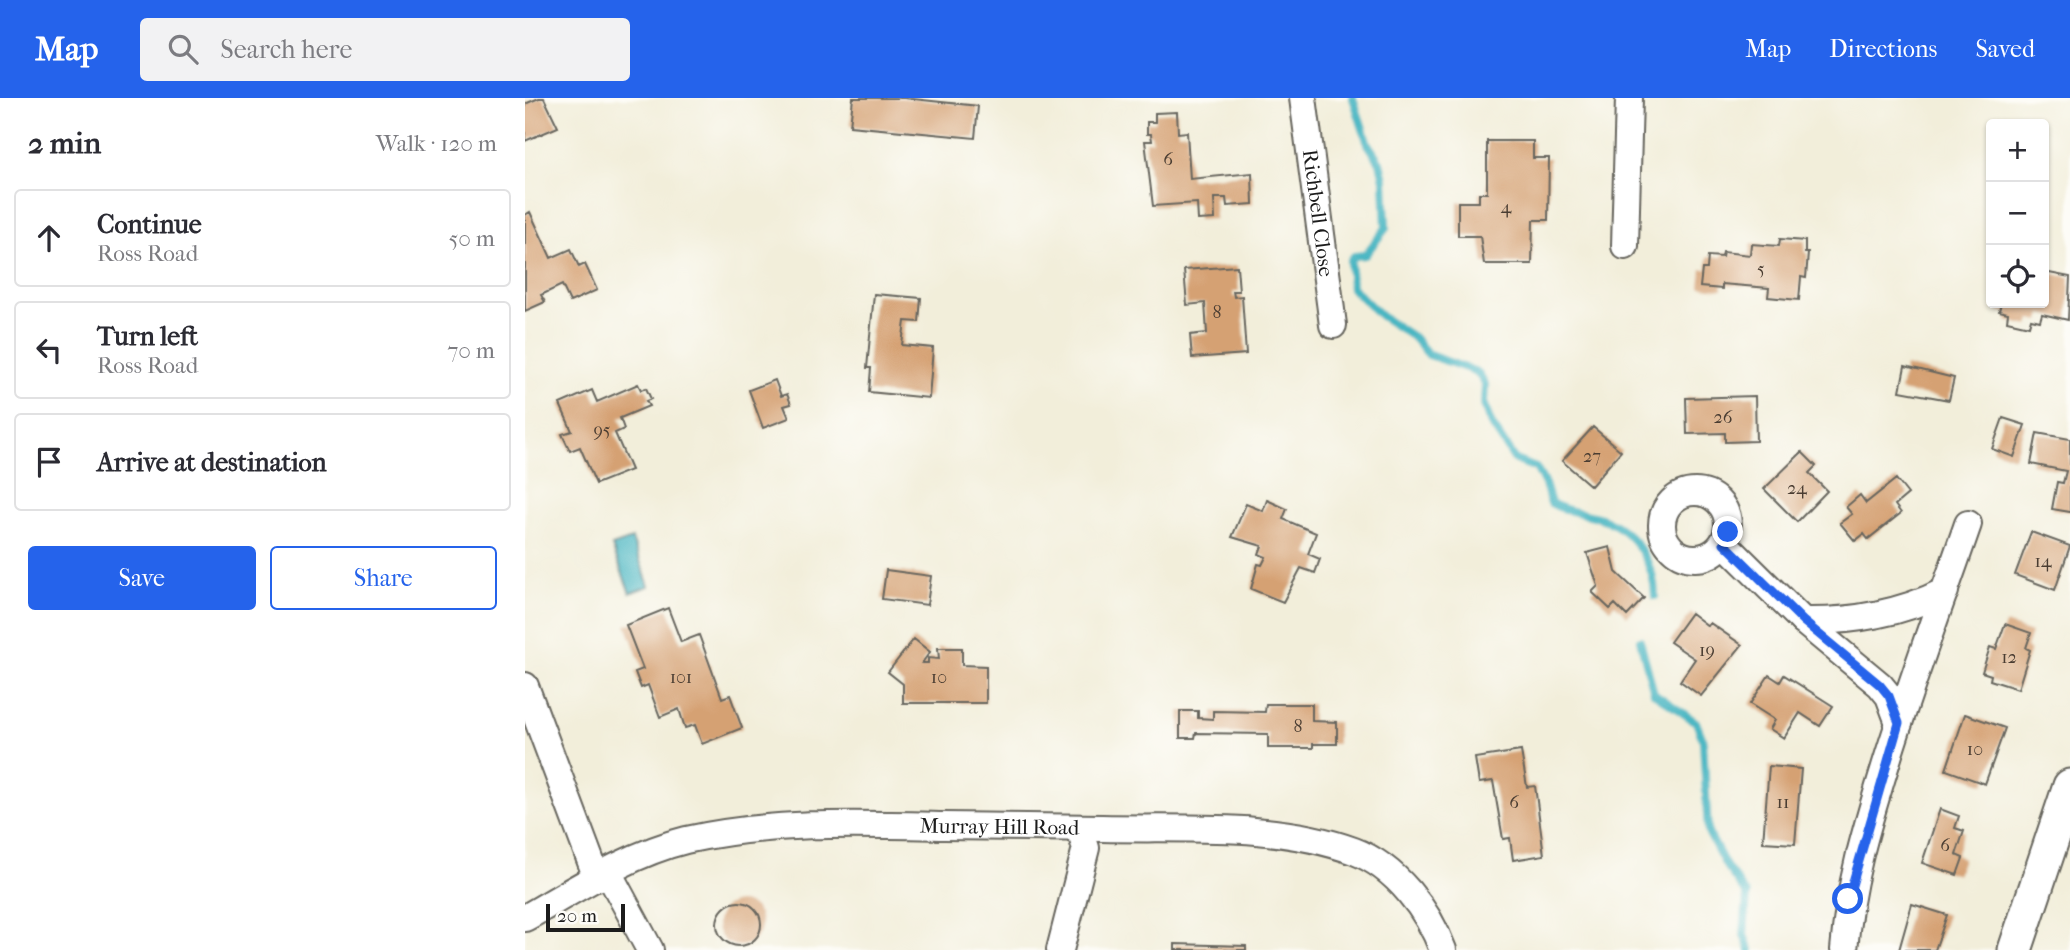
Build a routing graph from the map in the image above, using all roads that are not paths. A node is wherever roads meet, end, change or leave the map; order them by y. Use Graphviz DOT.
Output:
graph roads {
  1 [pos="1303,98"];
  2 [pos="1629,98"];
  3 [pos="1625,246"];
  4 [pos="1333,325"];
  5 [pos="1968,524"];
  6 [pos="1724,543"];
  7 [pos="1945,591"];
  8 [pos="1803,621"];
  9 [pos="525,686"];
  10 [pos="1899,723"];
  11 [pos="2070,786"];
  12 [pos="1080,828"];
  13 [pos="603,875"];
  14 [pos="525,918"];
  15 [pos="650,950"];
  16 [pos="1060,950"];
  17 [pos="1443,950"];
  18 [pos="1844,950"];
  19 [pos="2015,950"];
  1 -- 4 [label="street, Richbell Close"];
  2 -- 3 [label="street"];
  5 -- 7 [label="street"];
  6 -- 8 [label="street"];
  7 -- 8 [label="street"];
  7 -- 10 [label="street"];
  8 -- 10 [label="street"];
  9 -- 13 [label="street"];
  10 -- 18 [label="street"];
  11 -- 19 [label="main road"];
  12 -- 13 [label="street, Murray Hill Road"];
  12 -- 16 [label="street"];
  12 -- 17 [label="street, Murray Hill Road"];
  13 -- 14 [label="street, Murray Hill Road"];
  13 -- 15 [label="street"];
}
